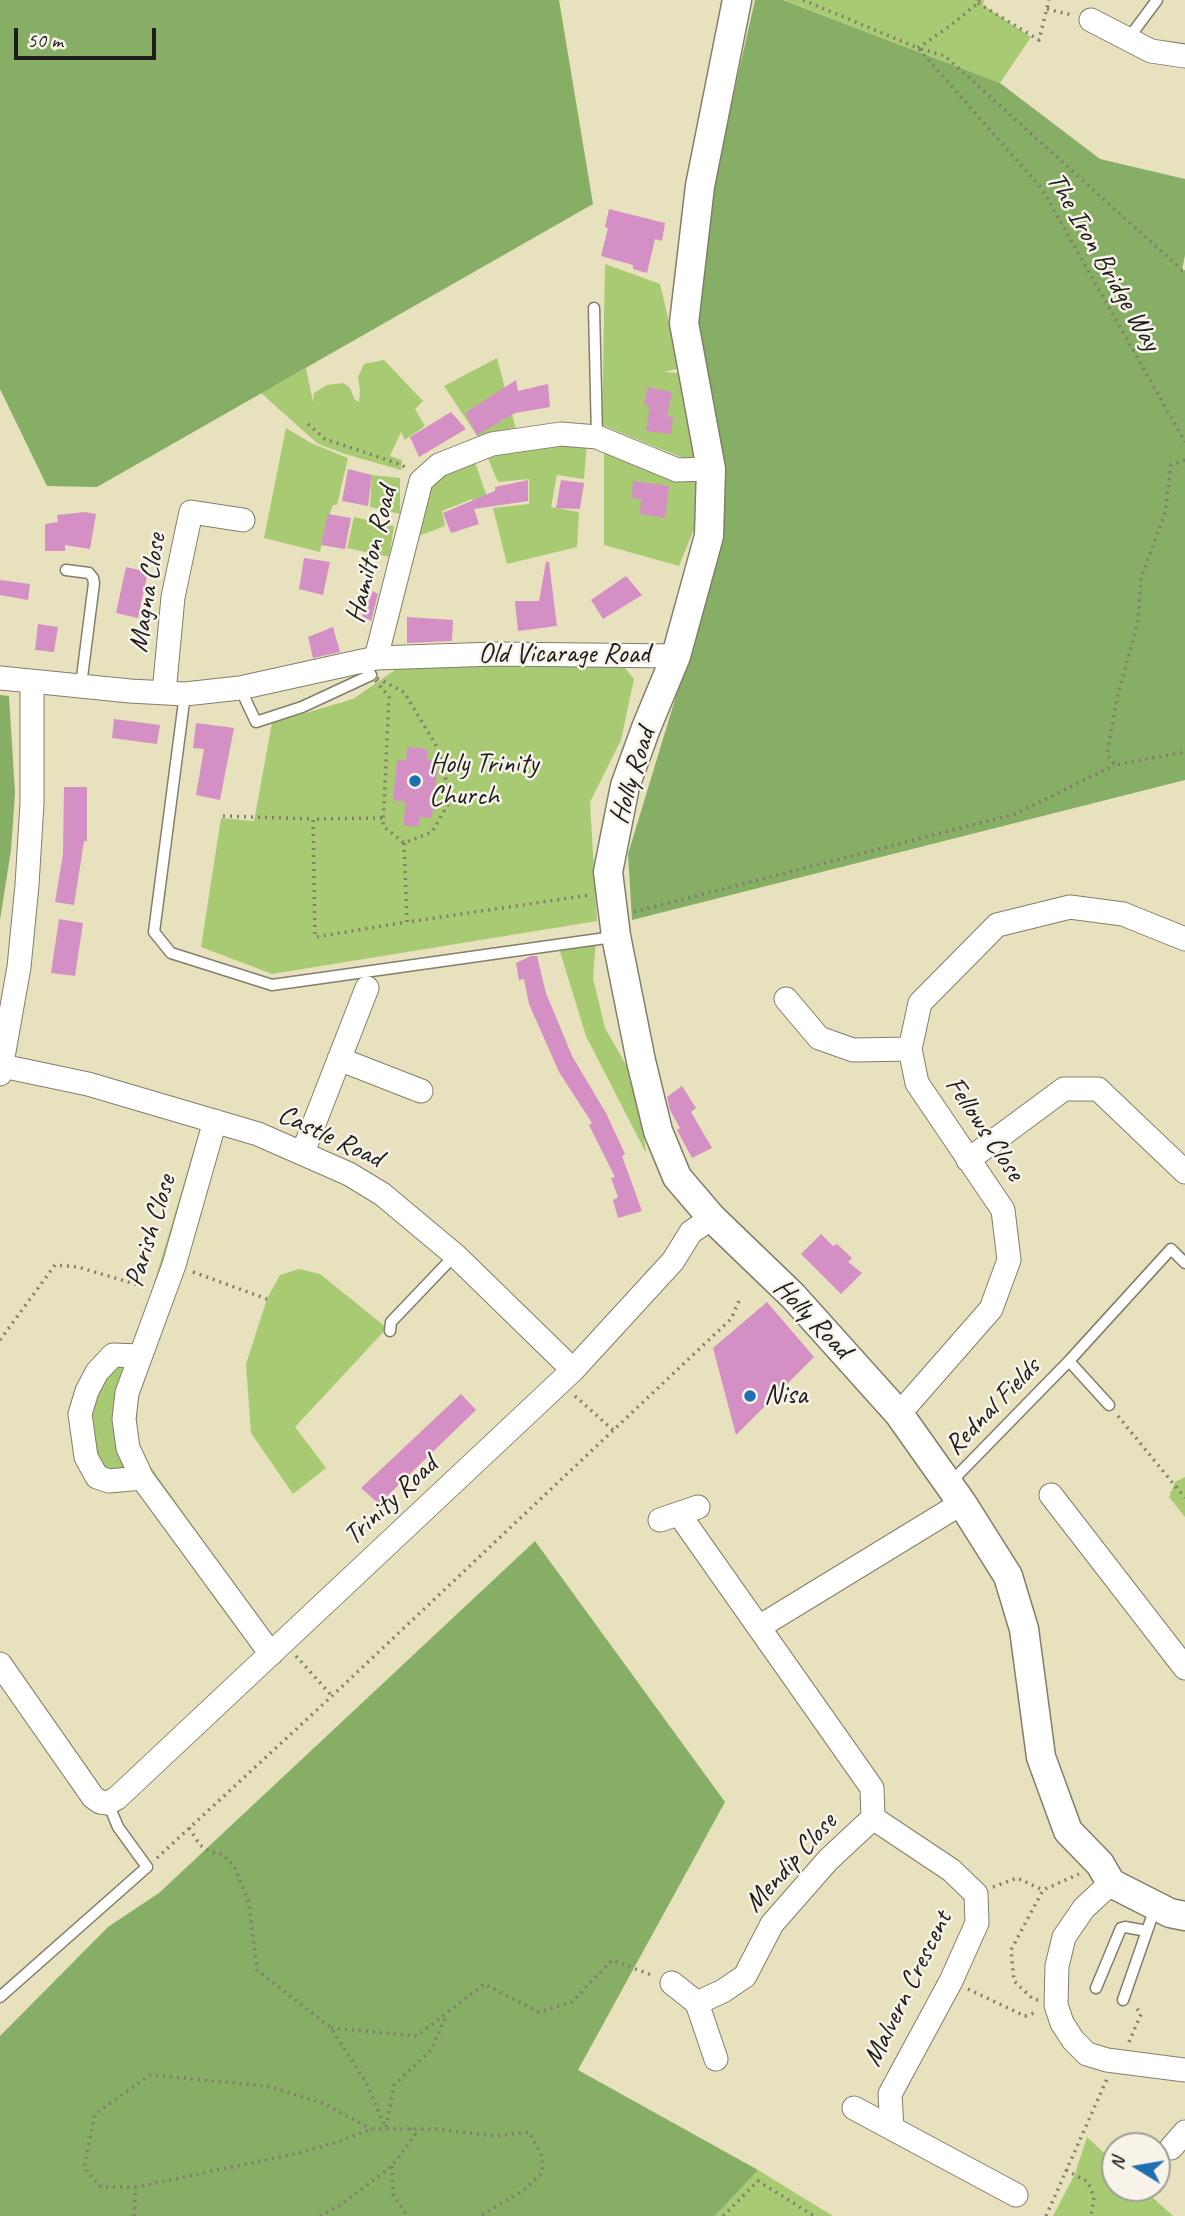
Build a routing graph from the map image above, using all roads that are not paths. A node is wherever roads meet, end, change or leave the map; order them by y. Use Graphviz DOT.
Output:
graph roads {
  1 [pos="737,0"];
  2 [pos="1157,0"];
  3 [pos="1091,20"];
  4 [pos="1128,39"];
  5 [pos="1185,56"];
  6 [pos="594,308"];
  7 [pos="597,437"];
  8 [pos="711,469"];
  9 [pos="243,520"];
  10 [pos="66,570"];
  11 [pos="676,656"];
  12 [pos="369,665"];
  13 [pos="0,678"];
  14 [pos="32,682"];
  15 [pos="81,685"];
  16 [pos="240,688"];
  17 [pos="175,694"];
  18 [pos="616,927"];
  19 [pos="1185,939"];
  20 [pos="367,988"];
  21 [pos="786,999"];
  22 [pos="910,1049"];
  23 [pos="339,1059"];
  24 [pos="1,1070"];
  25 [pos="421,1091"];
  26 [pos="215,1121"];
  27 [pos="303,1152"];
  28 [pos="968,1160"];
  29 [pos="1182,1163"];
  30 [pos="712,1218"];
  31 [pos="454,1255"];
  32 [pos="1185,1263"];
  33 [pos="390,1331"];
  34 [pos="140,1356"];
  35 [pos="1069,1361"];
  36 [pos="567,1376"];
  37 [pos="1109,1405"];
  38 [pos="900,1414"];
  39 [pos="142,1478"];
  40 [pos="956,1493"];
  41 [pos="1051,1494"];
  42 [pos="679,1514"];
  43 [pos="759,1627"];
  44 [pos="278,1648"];
  45 [pos="0,1664"];
  46 [pos="1185,1668"];
  47 [pos="101,1800"];
  48 [pos="873,1818"];
  49 [pos="1106,1873"];
  50 [pos="1185,1916"];
  51 [pos="1152,1918"];
  52 [pos="672,1983"];
  53 [pos="1096,1988"];
  54 [pos="0,1997"];
  55 [pos="1124,2000"];
  56 [pos="697,2003"];
  57 [pos="716,2059"];
  58 [pos="1185,2070"];
  59 [pos="854,2108"];
  60 [pos="892,2128"];
  61 [pos="1016,2195"];
  1 -- 8 [label="street, Old Vicarage Road"];
  2 -- 4 [label="lane"];
  3 -- 4 [label="street"];
  4 -- 5 [label="street"];
  6 -- 7 [label="lane"];
  7 -- 8 [label="street, Hamilton Road"];
  7 -- 12 [label="street, Hamilton Road"];
  8 -- 11 [label="street, Old Vicarage Road"];
  9 -- 17 [label="street, Magna Close"];
  10 -- 15 [label="lane"];
  11 -- 12 [label="street, Old Vicarage Road"];
  11 -- 18 [label="street, Holly Road"];
  12 -- 16 [label="street, Old Vicarage Road"];
  12 -- 16 [label="lane"];
  13 -- 14 [label="street, Old Vicarage Road"];
  14 -- 15 [label="street, Old Vicarage Road"];
  14 -- 24 [label="street"];
  15 -- 17 [label="street, Old Vicarage Road"];
  16 -- 17 [label="street, Old Vicarage Road"];
  17 -- 18 [label="lane"];
  18 -- 30 [label="street, Holly Road"];
  19 -- 22 [label="street, Fellows Close"];
  20 -- 23 [label="street"];
  21 -- 22 [label="street"];
  22 -- 28 [label="street, Fellows Close"];
  23 -- 25 [label="street"];
  23 -- 27 [label="street"];
  24 -- 26 [label="street, Castle Road"];
  26 -- 27 [label="street, Castle Road"];
  26 -- 34 [label="street, Parish Close"];
  27 -- 31 [label="street, Castle Road"];
  28 -- 29 [label="street"];
  28 -- 38 [label="street, Fellows Close"];
  30 -- 36 [label="street, Trinity Road"];
  30 -- 38 [label="street, Holly Road"];
  31 -- 33 [label="lane"];
  31 -- 36 [label="street, Castle Road"];
  32 -- 35 [label="lane, Rednal Fields"];
  34 -- 39 [label="street, Parish Close"];
  34 -- 39 [label="street"];
  35 -- 37 [label="lane, Rednal Fields"];
  35 -- 40 [label="lane, Rednal Fields"];
  36 -- 44 [label="street, Trinity Road"];
  38 -- 40 [label="street, Holly Road"];
  39 -- 44 [label="street, Parish Close"];
  40 -- 43 [label="street"];
  40 -- 49 [label="street, Holly Road"];
  41 -- 46 [label="street"];
  42 -- 43 [label="street"];
  43 -- 48 [label="street"];
  44 -- 47 [label="street, Trinity Road"];
  45 -- 47 [label="street"];
  47 -- 54 [label="lane"];
  48 -- 56 [label="street, Mendip Close"];
  48 -- 60 [label="street, Malvern Crescent"];
  49 -- 51 [label="street, Holly Road"];
  49 -- 58 [label="street"];
  50 -- 51 [label="street, Holly Road"];
  51 -- 53 [label="lane"];
  51 -- 55 [label="lane"];
  52 -- 56 [label="street"];
  56 -- 57 [label="street"];
  59 -- 60 [label="street"];
  60 -- 61 [label="street"];
}
